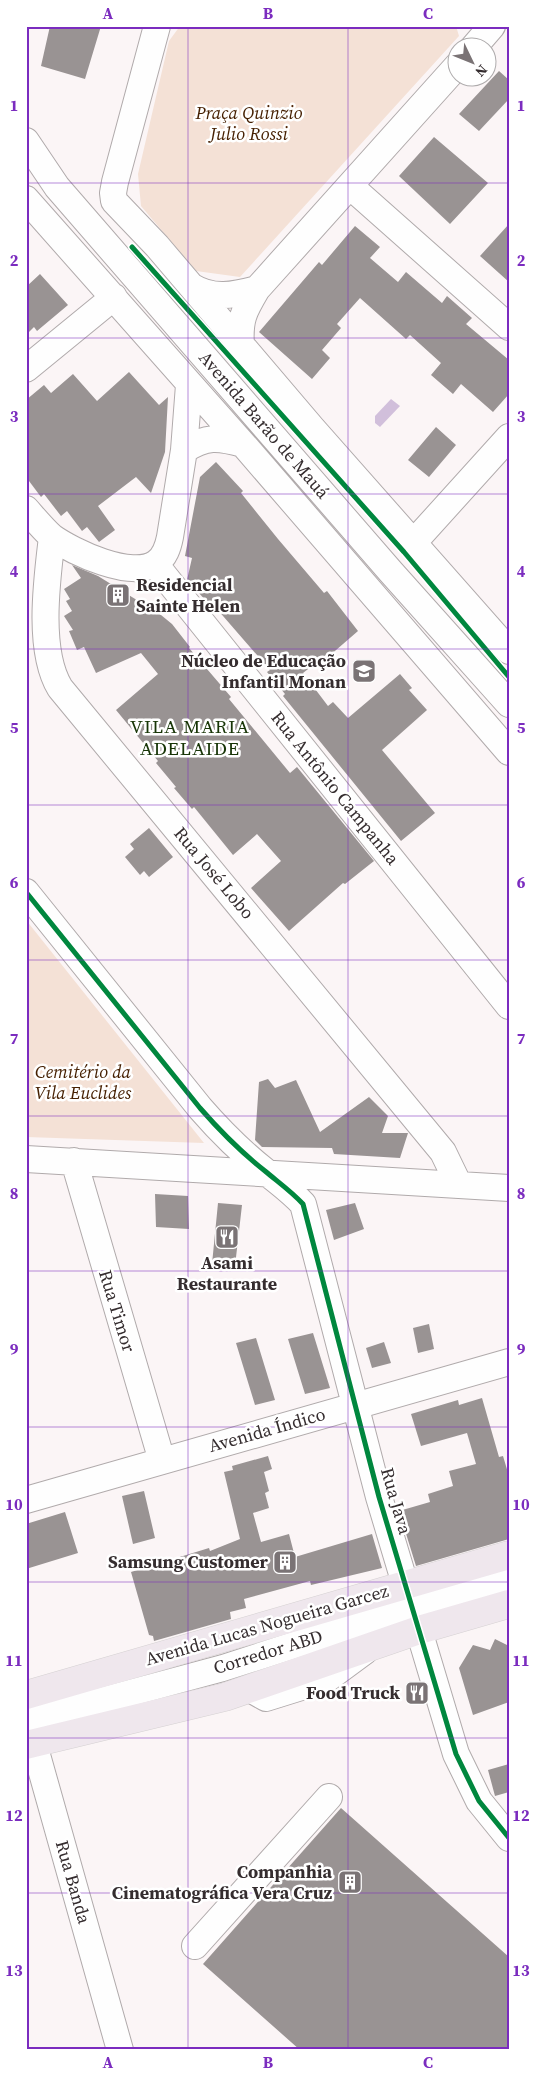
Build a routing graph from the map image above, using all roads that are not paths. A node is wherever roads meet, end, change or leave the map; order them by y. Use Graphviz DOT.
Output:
graph roads {
  1 [pos="157,26"];
  2 [pos="492,26"];
  3 [pos="482,38"];
  4 [pos="448,76"];
  5 [pos="26,141"];
  6 [pos="342,194"];
  7 [pos="26,198"];
  8 [pos="157,246"];
  9 [pos="191,286"];
  10 [pos="257,289"];
  11 [pos="114,297"];
  12 [pos="160,306"];
  13 [pos="509,327"];
  14 [pos="242,346"];
  15 [pos="26,369"];
  16 [pos="190,385"];
  17 [pos="509,436"];
  18 [pos="243,444"];
  19 [pos="184,450"];
  20 [pos="26,509"];
  21 [pos="52,537"];
  22 [pos="414,542"];
  23 [pos="155,564"];
  24 [pos="509,651"];
  25 [pos="509,704"];
  26 [pos="509,752"];
  27 [pos="26,892"];
  28 [pos="509,1006"];
  29 [pos="26,1159"];
  30 [pos="69,1161"];
  31 [pos="26,1173"];
  32 [pos="266,1173"];
  33 [pos="458,1184"];
  34 [pos="509,1188"];
  35 [pos="509,1362"];
  36 [pos="356,1405"];
  37 [pos="162,1461"];
  38 [pos="26,1500"];
  39 [pos="509,1555"];
  40 [pos="509,1579"];
  41 [pos="509,1604"];
  42 [pos="412,1607"];
  43 [pos="28,1723"];
  44 [pos="329,1797"];
  45 [pos="509,1838"];
  46 [pos="195,1946"];
  47 [pos="120,2050"];
  1 -- 8 [label="street, Avenida Barão de Mauá"];
  2 -- 3 [label="street"];
  4 -- 6 [label="street"];
  5 -- 12 [label="street, Avenida Barão de Mauá"];
  6 -- 10 [label="street"];
  6 -- 13 [label="street"];
  7 -- 11 [label="street, Avenida Barão de Mauá"];
  8 -- 9 [label="street, Avenida Barão de Mauá"];
  8 -- 12 [label="street"];
  9 -- 10 [label="street"];
  9 -- 14 [label="street, Avenida Barão de Mauá"];
  10 -- 14 [label="street"];
  11 -- 15 [label="street"];
  11 -- 16 [label="street, Avenida Barão de Mauá"];
  12 -- 25 [label="street, Avenida Barão de Mauá"];
  14 -- 22 [label="street, Avenida Barão de Mauá"];
  16 -- 18 [label="street, Avenida Barão de Mauá"];
  16 -- 19 [label="street"];
  17 -- 22 [label="street"];
  18 -- 19 [label="street"];
  18 -- 26 [label="street, Avenida Barão de Mauá"];
  19 -- 23 [label="street"];
  20 -- 21 [label="street"];
  21 -- 23 [label="street"];
  21 -- 33 [label="street, Rua José Lobo"];
  22 -- 24 [label="street, Avenida Barão de Mauá"];
  23 -- 28 [label="street, Rua Antônio Campanha"];
  27 -- 32 [label="street, Rua Java"];
  29 -- 30 [label="street"];
  30 -- 31 [label="street"];
  30 -- 32 [label="street"];
  30 -- 37 [label="street, Rua Timor"];
  32 -- 33 [label="street"];
  32 -- 36 [label="street, Rua Java"];
  33 -- 34 [label="street"];
  35 -- 36 [label="street, Avenida Índico"];
  36 -- 37 [label="street, Avenida Índico"];
  36 -- 42 [label="street, Rua Java"];
  37 -- 38 [label="street, Avenida Índico"];
  39 -- 42 [label="main road, Avenida Lucas Nogueira Garcez"];
  40 -- 42 [label="street"];
  41 -- 42 [label="main road, Avenida Lucas Nogueira Garcez"];
  42 -- 43 [label="main road, Avenida Lucas Nogueira Garcez"];
  42 -- 43 [label="main road, Avenida Lucas Nogueira Garcez"];
  42 -- 45 [label="street, Rua Java"];
  43 -- 47 [label="street, Rua Banda"];
  44 -- 46 [label="street"];
}
